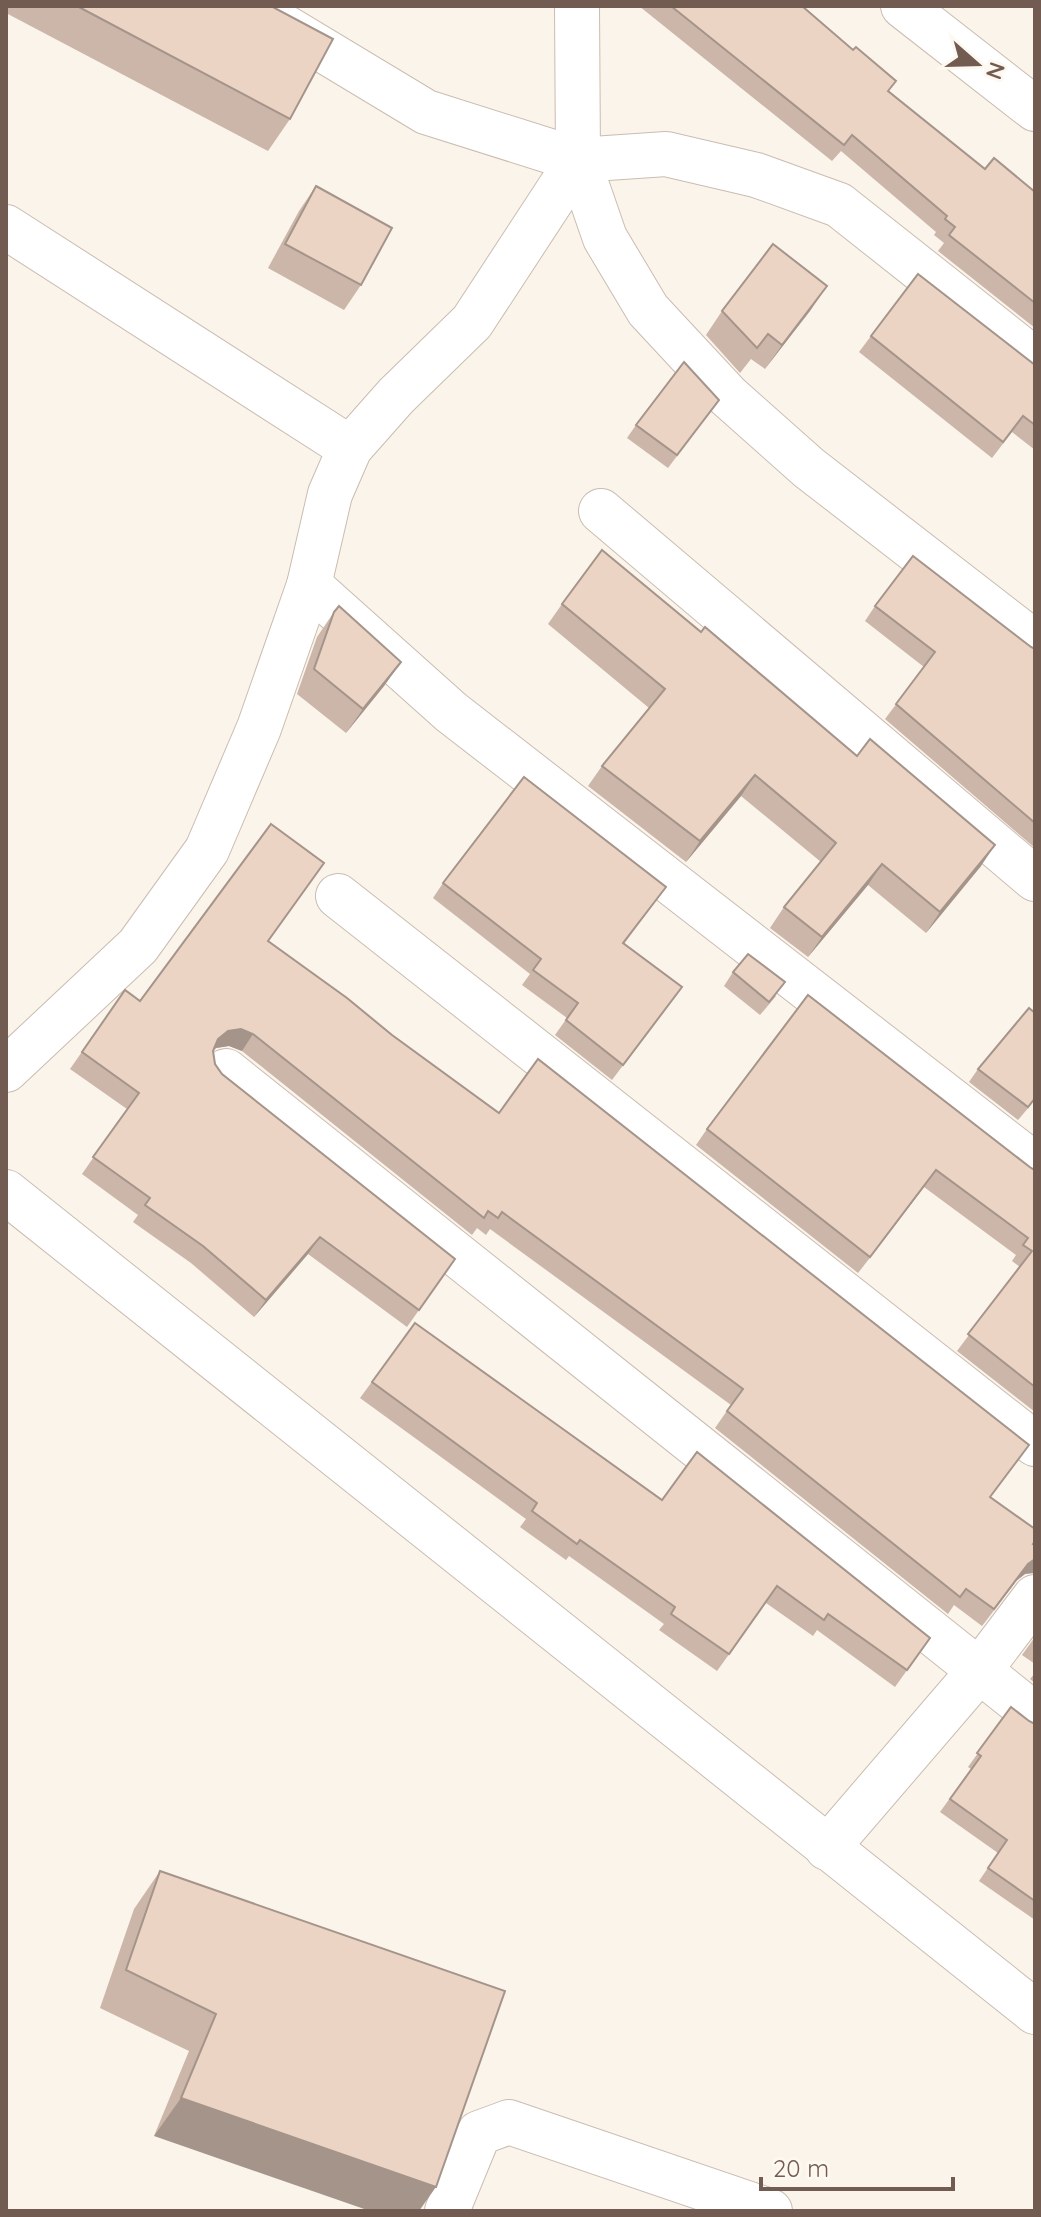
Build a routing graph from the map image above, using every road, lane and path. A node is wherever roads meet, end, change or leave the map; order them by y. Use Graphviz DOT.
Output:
graph roads {
  1 [pos="250,6"];
  2 [pos="577,6"];
  3 [pos="903,6"];
  4 [pos="1035,109"];
  5 [pos="578,160"];
  6 [pos="6,227"];
  7 [pos="1035,360"];
  8 [pos="350,448"];
  9 [pos="601,511"];
  10 [pos="309,585"];
  11 [pos="1035,643"];
  12 [pos="1035,879"];
  13 [pos="338,896"];
  14 [pos="6,1070"];
  15 [pos="226,1071"];
  16 [pos="1035,1165"];
  17 [pos="6,1192"];
  18 [pos="1035,1444"];
  19 [pos="1035,1597"];
  20 [pos="979,1671"];
  21 [pos="1035,1715"];
  22 [pos="827,1848"];
  23 [pos="1035,2012"];
  24 [pos="447,2211"];
  25 [pos="770,2211"];
  1 -- 5 [label="street"];
  2 -- 5 [label="street"];
  3 -- 4 [label="street"];
  5 -- 7 [label="street"];
  5 -- 8 [label="street"];
  5 -- 11 [label="street"];
  6 -- 8 [label="street"];
  8 -- 10 [label="street"];
  9 -- 12 [label="street"];
  10 -- 14 [label="street"];
  10 -- 16 [label="street"];
  13 -- 18 [label="street"];
  15 -- 20 [label="street"];
  17 -- 22 [label="street"];
  19 -- 20 [label="street"];
  20 -- 21 [label="street"];
  20 -- 22 [label="street"];
  22 -- 23 [label="street"];
  24 -- 25 [label="street"];
}
